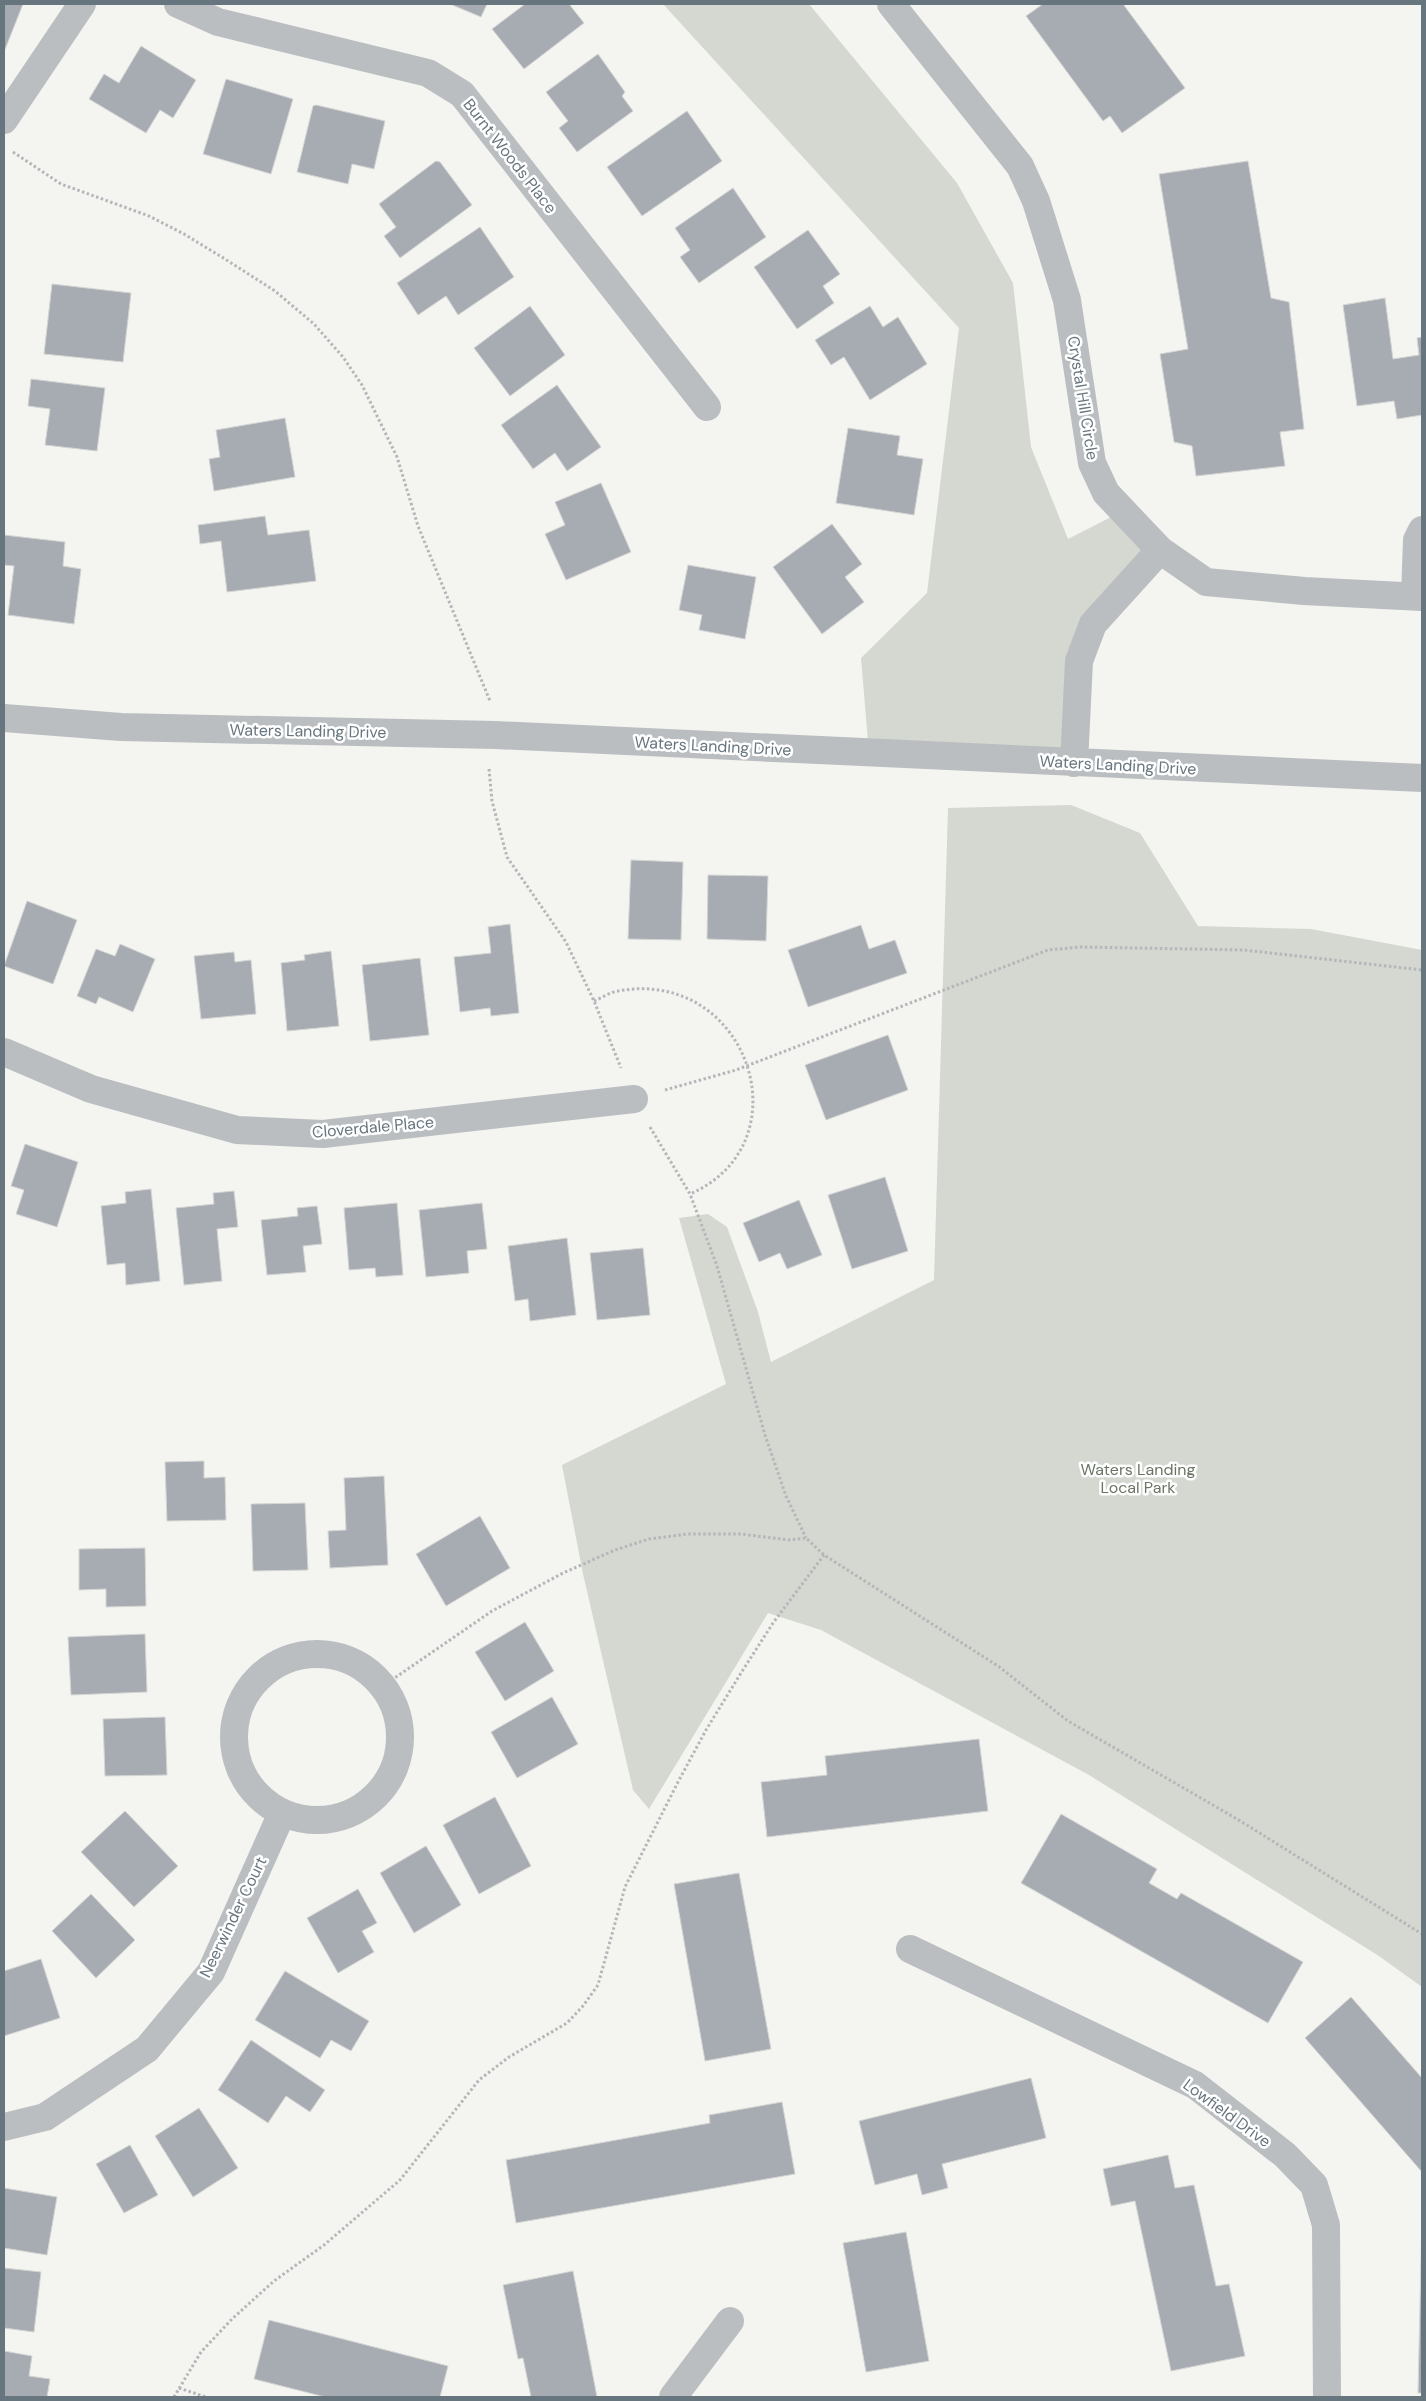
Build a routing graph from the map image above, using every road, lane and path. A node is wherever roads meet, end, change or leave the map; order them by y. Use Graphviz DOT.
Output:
graph roads {
  1 [pos="82,4"];
  2 [pos="178,4"];
  3 [pos="891,4"];
  4 [pos="4,120"];
  5 [pos="8,148"];
  6 [pos="707,407"];
  7 [pos="1422,530"];
  8 [pos="1160,550"];
  9 [pos="1419,597"];
  10 [pos="4,718"];
  11 [pos="495,735"];
  12 [pos="1074,763"];
  13 [pos="1422,778"];
  14 [pos="1422,970"];
  15 [pos="594,1001"];
  16 [pos="4,1052"];
  17 [pos="748,1065"];
  18 [pos="634,1100"];
  19 [pos="690,1194"];
  20 [pos="806,1538"];
  21 [pos="824,1555"];
  22 [pos="383,1686"];
  23 [pos="282,1813"];
  24 [pos="1422,1934"];
  25 [pos="910,1949"];
  26 [pos="4,2127"];
  27 [pos="730,2321"];
  28 [pos="179,2388"];
  29 [pos="174,2397"];
  30 [pos="206,2397"];
  31 [pos="673,2397"];
  32 [pos="1327,2397"];
  1 -- 4 [label="street"];
  2 -- 6 [label="street, Burnt Woods Place"];
  3 -- 8 [label="street, Crystal Hill Circle"];
  5 -- 11 [label="path"];
  7 -- 9 [label="street"];
  8 -- 9 [label="street, Crystal Hill Circle"];
  8 -- 12 [label="street"];
  10 -- 11 [label="street, Waters Landing Drive"];
  11 -- 12 [label="street, Waters Landing Drive"];
  11 -- 15 [label="path"];
  12 -- 13 [label="street, Waters Landing Drive"];
  14 -- 17 [label="path"];
  15 -- 17 [label="path"];
  15 -- 18 [label="path"];
  16 -- 18 [label="street, Cloverdale Place"];
  17 -- 18 [label="path"];
  17 -- 19 [label="path"];
  18 -- 19 [label="path"];
  19 -- 20 [label="path"];
  20 -- 21 [label="path"];
  20 -- 22 [label="path"];
  21 -- 24 [label="path"];
  21 -- 28 [label="path"];
  22 -- 23 [label="street"];
  22 -- 23 [label="street"];
  23 -- 26 [label="street, Neerwinder Court"];
  25 -- 32 [label="street, Lowfield Drive"];
  27 -- 31 [label="street"];
  28 -- 29 [label="path"];
  28 -- 30 [label="path"];
}
